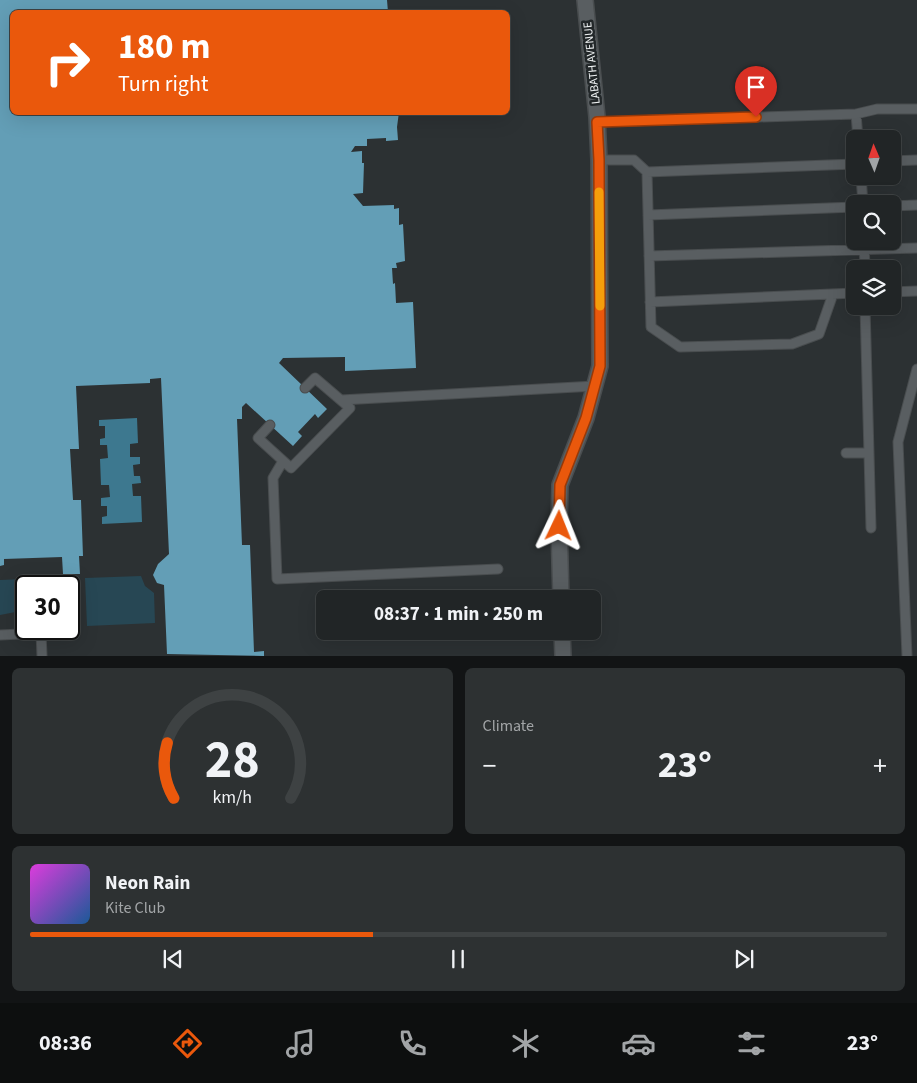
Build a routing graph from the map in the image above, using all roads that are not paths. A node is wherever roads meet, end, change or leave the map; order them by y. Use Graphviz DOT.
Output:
graph roads {
  1 [pos="585,0"];
  2 [pos="917,109"];
  3 [pos="856,114"];
  4 [pos="597,122"];
  5 [pos="857,130"];
  6 [pos="599,160"];
  7 [pos="917,160"];
  8 [pos="901,161"];
  9 [pos="846,164"];
  10 [pos="647,172"];
  11 [pos="917,205"];
  12 [pos="901,206"];
  13 [pos="846,207"];
  14 [pos="648,215"];
  15 [pos="846,247"];
  16 [pos="901,247"];
  17 [pos="917,248"];
  18 [pos="649,256"];
  19 [pos="917,291"];
  20 [pos="901,292"];
  21 [pos="846,293"];
  22 [pos="833,294"];
  23 [pos="650,302"];
  24 [pos="865,315"];
  25 [pos="917,370"];
  26 [pos="595,386"];
  27 [pos="305,388"];
  28 [pos="341,400"];
  29 [pos="270,425"];
  30 [pos="846,453"];
  31 [pos="869,454"];
  32 [pos="283,461"];
  33 [pos="871,528"];
  34 [pos="498,569"];
  35 [pos="561,590"];
  36 [pos="0,635"];
  37 [pos="562,640"];
  38 [pos="42,656"];
  39 [pos="563,656"];
  40 [pos="907,656"];
  1 -- 4 [label="street, LABATH AVENUE"];
  2 -- 3 [label="lane"];
  3 -- 4 [label="lane"];
  3 -- 5 [label="lane"];
  4 -- 6 [label="street, LABATH AVENUE"];
  6 -- 10 [label="lane"];
  6 -- 26 [label="street, LABATH AVENUE"];
  7 -- 8 [label="lane"];
  9 -- 10 [label="lane"];
  10 -- 14 [label="lane"];
  11 -- 12 [label="lane"];
  13 -- 14 [label="lane"];
  14 -- 18 [label="lane"];
  15 -- 18 [label="lane"];
  16 -- 17 [label="lane"];
  18 -- 23 [label="lane"];
  19 -- 20 [label="lane"];
  21 -- 22 [label="lane"];
  22 -- 23 [label="lane"];
  22 -- 23 [label="lane"];
  24 -- 31 [label="lane"];
  25 -- 40 [label="lane"];
  26 -- 28 [label="lane"];
  26 -- 35 [label="street, LABATH AVENUE"];
  27 -- 28 [label="lane"];
  28 -- 32 [label="lane"];
  29 -- 32 [label="lane"];
  30 -- 31 [label="lane"];
  31 -- 33 [label="lane"];
  32 -- 34 [label="lane"];
  36 -- 38 [label="lane"];
  37 -- 39 [label="street"];
}
